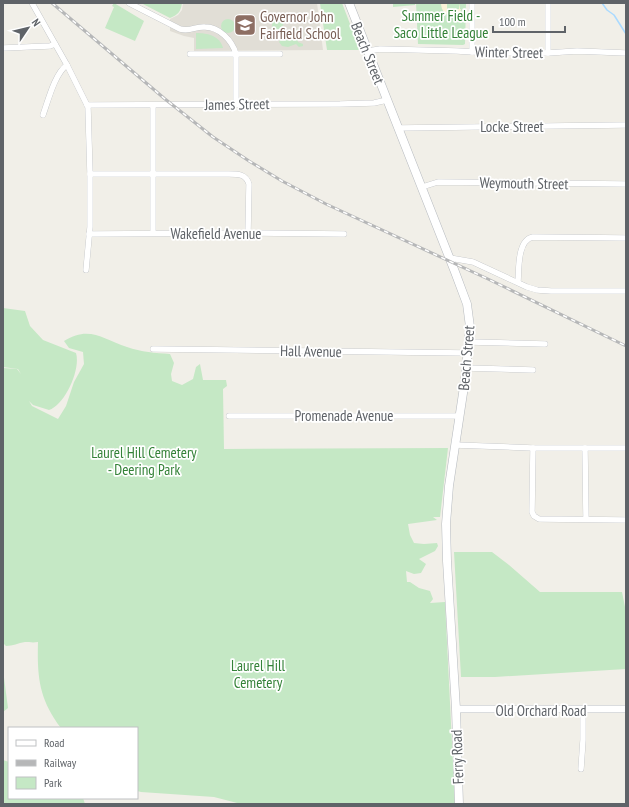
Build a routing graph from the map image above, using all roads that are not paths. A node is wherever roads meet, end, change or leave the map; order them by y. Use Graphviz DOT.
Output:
graph roads {
  1 [pos="32,3"];
  2 [pos="129,3"];
  3 [pos="349,3"];
  4 [pos="472,3"];
  5 [pos="548,3"];
  6 [pos="55,44"];
  7 [pos="3,48"];
  8 [pos="368,51"];
  9 [pos="472,52"];
  10 [pos="548,53"];
  11 [pos="190,54"];
  12 [pos="236,54"];
  13 [pos="280,54"];
  14 [pos="626,54"];
  15 [pos="67,65"];
  16 [pos="387,100"];
  17 [pos="87,104"];
  18 [pos="236,104"];
  19 [pos="153,105"];
  20 [pos="43,115"];
  21 [pos="626,125"];
  22 [pos="398,128"];
  23 [pos="153,173"];
  24 [pos="90,174"];
  25 [pos="626,184"];
  26 [pos="422,187"];
  27 [pos="153,233"];
  28 [pos="248,233"];
  29 [pos="89,234"];
  30 [pos="344,234"];
  31 [pos="626,238"];
  32 [pos="450,258"];
  33 [pos="86,270"];
  34 [pos="518,282"];
  35 [pos="626,291"];
  36 [pos="469,342"];
  37 [pos="545,344"];
  38 [pos="153,349"];
  39 [pos="468,353"];
  40 [pos="466,368"];
  41 [pos="533,370"];
  42 [pos="229,416"];
  43 [pos="459,416"];
  44 [pos="455,445"];
  45 [pos="533,448"];
  46 [pos="585,448"];
  47 [pos="626,448"];
  48 [pos="586,519"];
  49 [pos="626,520"];
  50 [pos="456,709"];
  51 [pos="626,709"];
  52 [pos="583,710"];
  53 [pos="581,769"];
  54 [pos="459,804"];
  1 -- 6 [label="street"];
  2 -- 12 [label="street"];
  3 -- 8 [label="main road, Beach Street"];
  4 -- 9 [label="street"];
  5 -- 10 [label="street"];
  6 -- 7 [label="street"];
  6 -- 15 [label="street"];
  8 -- 9 [label="street, Winter Street"];
  8 -- 16 [label="main road, Beach Street"];
  9 -- 10 [label="street, Winter Street"];
  10 -- 14 [label="street, Winter Street"];
  11 -- 12 [label="street"];
  12 -- 13 [label="street"];
  12 -- 18 [label="street"];
  15 -- 17 [label="street"];
  15 -- 20 [label="street"];
  16 -- 18 [label="street, James Street"];
  16 -- 22 [label="main road, Beach Street"];
  17 -- 19 [label="street, James Street"];
  17 -- 24 [label="street"];
  18 -- 19 [label="street, James Street"];
  19 -- 23 [label="street"];
  21 -- 22 [label="street, Locke Street"];
  22 -- 26 [label="main road, Beach Street"];
  23 -- 24 [label="street"];
  23 -- 27 [label="street"];
  23 -- 28 [label="street"];
  24 -- 29 [label="street"];
  25 -- 26 [label="street, Weymouth Street"];
  26 -- 32 [label="main road, Beach Street"];
  27 -- 28 [label="street, Wakefield Avenue"];
  27 -- 29 [label="street, Wakefield Avenue"];
  28 -- 30 [label="street, Wakefield Avenue"];
  29 -- 33 [label="street"];
  31 -- 34 [label="street"];
  32 -- 34 [label="street"];
  32 -- 36 [label="main road, Beach Street"];
  34 -- 35 [label="street"];
  36 -- 37 [label="street"];
  36 -- 39 [label="main road, Beach Street"];
  38 -- 39 [label="street, Hall Avenue"];
  39 -- 40 [label="main road, Beach Street"];
  40 -- 41 [label="street"];
  40 -- 43 [label="main road, Beach Street"];
  42 -- 43 [label="street, Promenade Avenue"];
  43 -- 44 [label="main road, Beach Street"];
  44 -- 45 [label="street"];
  44 -- 50 [label="main road, Beach Street"];
  45 -- 46 [label="street"];
  45 -- 48 [label="street"];
  46 -- 47 [label="street"];
  46 -- 48 [label="street"];
  48 -- 49 [label="street"];
  50 -- 52 [label="street, Old Orchard Road"];
  50 -- 54 [label="main road, Ferry Road"];
  51 -- 52 [label="street, Old Orchard Road"];
  52 -- 53 [label="street"];
}
